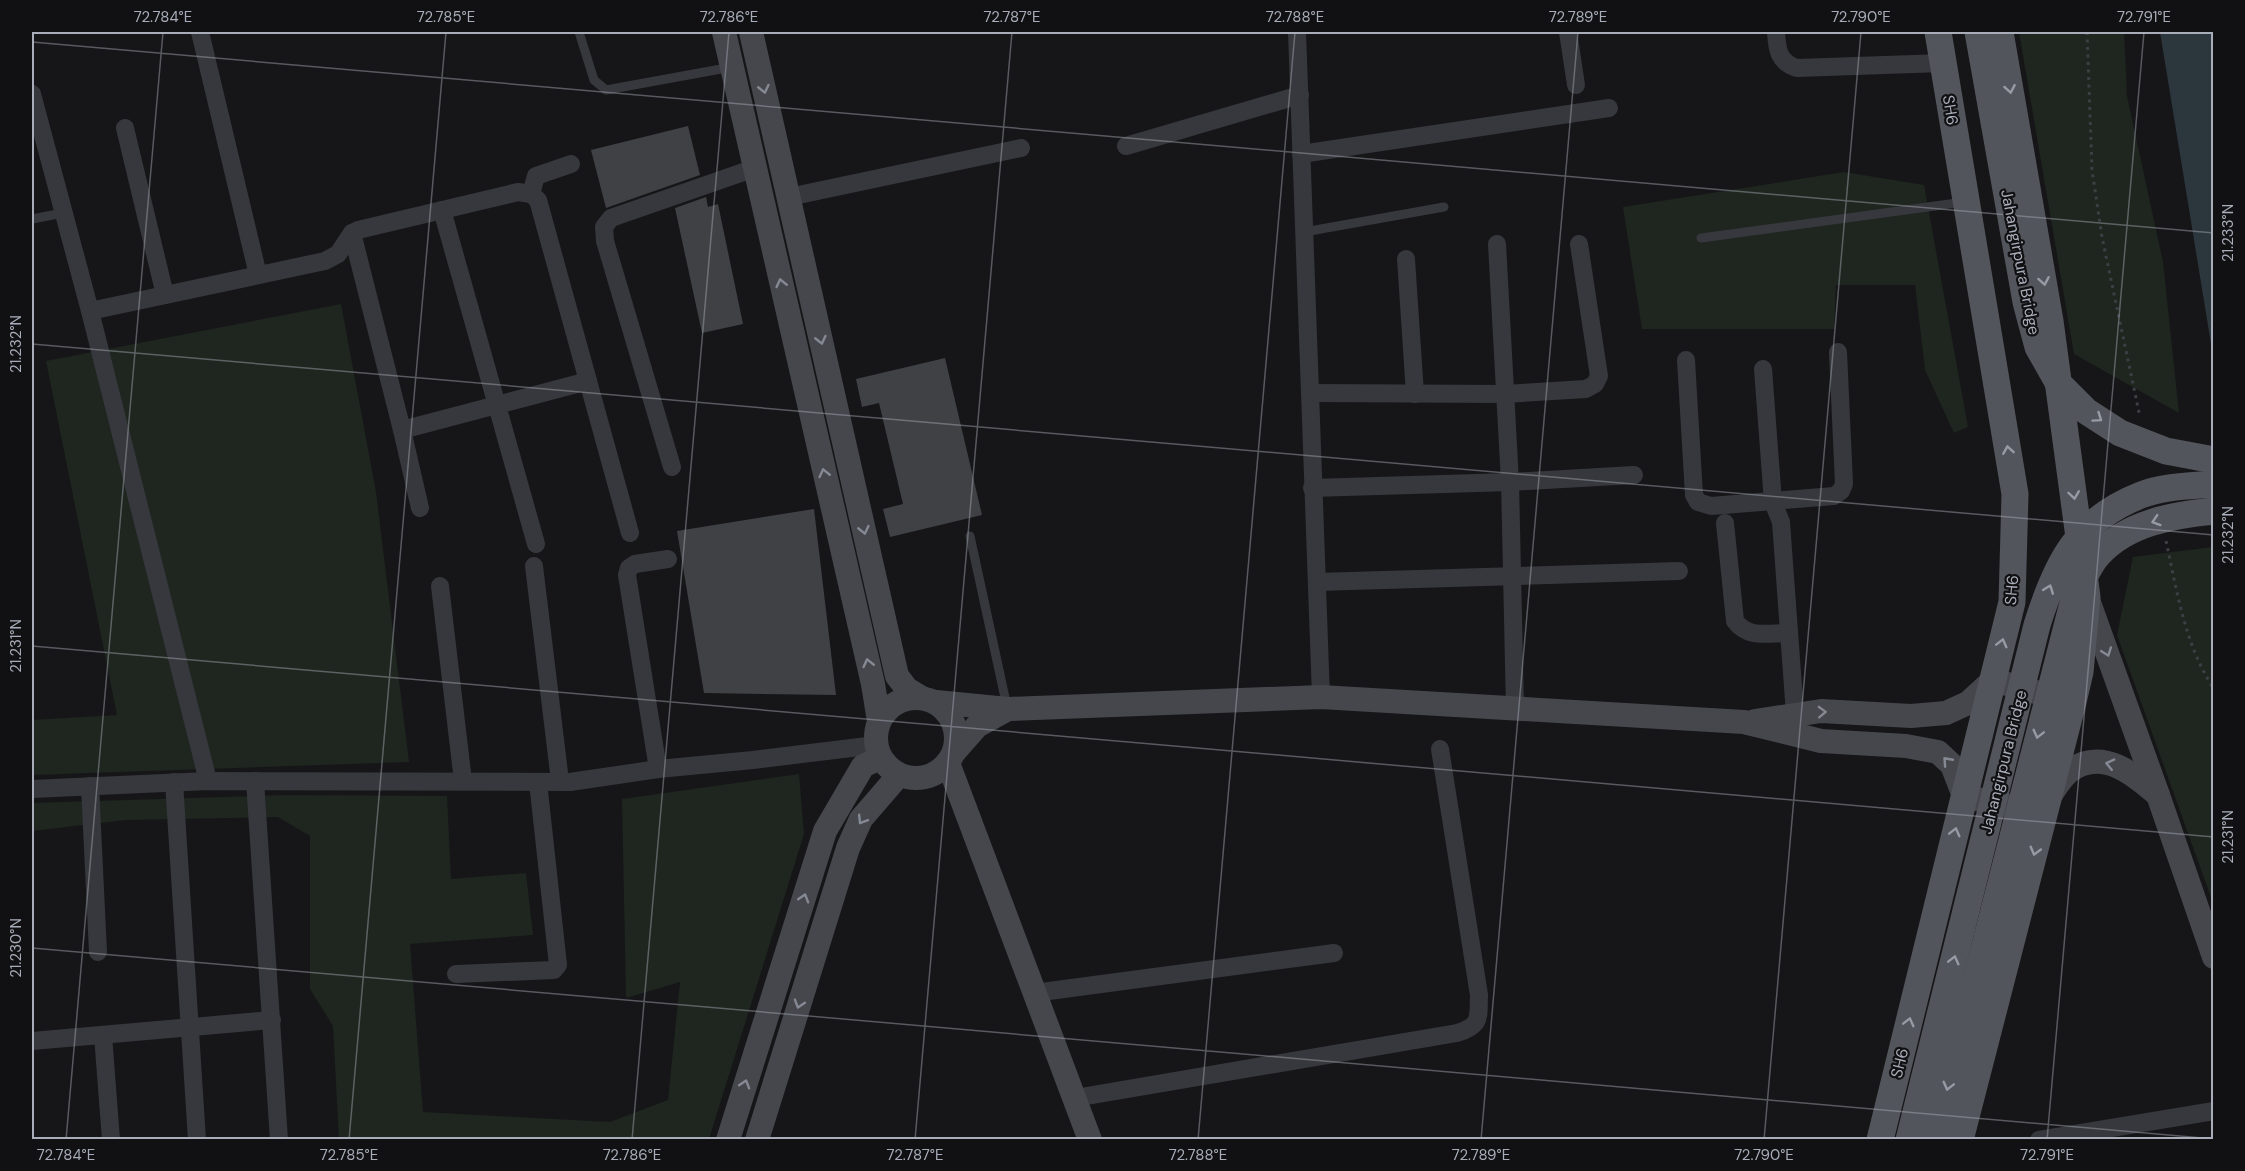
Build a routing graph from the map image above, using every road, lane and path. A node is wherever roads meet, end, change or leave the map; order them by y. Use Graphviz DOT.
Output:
graph roads {
  1 [pos="200,32"];
  2 [pos="579,32"];
  3 [pos="724,32"];
  4 [pos="751,32"];
  5 [pos="1297,32"];
  6 [pos="1568,32"];
  7 [pos="1776,32"];
  8 [pos="1938,32"];
  9 [pos="1978,32"];
  10 [pos="2000,32"];
  11 [pos="2087,32"];
  12 [pos="1943,63"];
  13 [pos="732,67"];
  14 [pos="1575,85"];
  15 [pos="32,94"];
  16 [pos="1299,95"];
  17 [pos="1609,108"];
  18 [pos="125,129"];
  19 [pos="1126,146"];
  20 [pos="1021,148"];
  21 [pos="1301,154"];
  22 [pos="571,165"];
  23 [pos="754,168"];
  24 [pos="531,194"];
  25 [pos="789,197"];
  26 [pos="1966,202"];
  27 [pos="1444,207"];
  28 [pos="442,210"];
  29 [pos="63,213"];
  30 [pos="32,219"];
  31 [pos="1304,232"];
  32 [pos="352,233"];
  33 [pos="1701,238"];
  34 [pos="1497,244"];
  35 [pos="1579,244"];
  36 [pos="1406,259"];
  37 [pos="258,275"];
  38 [pos="165,295"];
  39 [pos="90,311"];
  40 [pos="1838,352"];
  41 [pos="1686,360"];
  42 [pos="1763,369"];
  43 [pos="588,381"];
  44 [pos="1310,393"];
  45 [pos="1415,393"];
  46 [pos="1505,394"];
  47 [pos="497,406"];
  48 [pos="2141,423"];
  49 [pos="402,430"];
  50 [pos="2214,460"];
  51 [pos="672,467"];
  52 [pos="1634,475"];
  53 [pos="1510,482"];
  54 [pos="2214,484"];
  55 [pos="1312,488"];
  56 [pos="1773,502"];
  57 [pos="420,508"];
  58 [pos="2214,511"];
  59 [pos="1725,523"];
  60 [pos="630,533"];
  61 [pos="970,536"];
  62 [pos="2166,539"];
  63 [pos="536,544"];
  64 [pos="668,559"];
  65 [pos="534,566"];
  66 [pos="1679,571"];
  67 [pos="1513,576"];
  68 [pos="1317,582"];
  69 [pos="440,586"];
  70 [pos="2087,597"];
  71 [pos="1789,633"];
  72 [pos="1993,680"];
  73 [pos="2214,689"];
  74 [pos="1321,697"];
  75 [pos="929,700"];
  76 [pos="2073,702"];
  77 [pos="1008,709"];
  78 [pos="1515,709"];
  79 [pos="1795,714"];
  80 [pos="879,721"];
  81 [pos="1744,722"];
  82 [pos="1440,750"];
  83 [pos="878,751"];
  84 [pos="951,757"];
  85 [pos="658,769"];
  86 [pos="905,776"];
  87 [pos="208,781"];
  88 [pos="255,781"];
  89 [pos="463,781"];
  90 [pos="174,782"];
  91 [pos="538,782"];
  92 [pos="560,782"];
  93 [pos="90,786"];
  94 [pos="32,789"];
  95 [pos="2158,795"];
  96 [pos="1964,796"];
  97 [pos="2047,805"];
  98 [pos="966,815"];
  99 [pos="98,952"];
  100 [pos="1334,953"];
  101 [pos="2214,957"];
  102 [pos="456,974"];
  103 [pos="1034,993"];
  104 [pos="272,1020"];
  105 [pos="190,1028"];
  106 [pos="103,1035"];
  107 [pos="32,1041"];
  108 [pos="1074,1098"];
  109 [pos="2214,1111"];
  110 [pos="111,1140"];
  111 [pos="197,1140"];
  112 [pos="279,1140"];
  113 [pos="728,1140"];
  114 [pos="757,1140"];
  115 [pos="1090,1140"];
  116 [pos="1880,1140"];
  117 [pos="1909,1140"];
  118 [pos="1935,1140"];
  119 [pos="1960,1140"];
  120 [pos="2039,1140"];
  1 -- 37 [label="street"];
  2 -- 13 [label="lane"];
  3 -- 13 [label="street"];
  4 -- 25 [label="street, one-way"];
  5 -- 16 [label="street"];
  6 -- 14 [label="street"];
  7 -- 12 [label="street"];
  8 -- 12 [label="main road, SH6"];
  9 -- 50 [label="main road, Jahangirpura Bridge, one-way, bridge"];
  10 -- 70 [label="main road, one-way"];
  11 -- 48 [label="path"];
  12 -- 26 [label="main road, SH6"];
  13 -- 23 [label="street"];
  15 -- 29 [label="street"];
  16 -- 19 [label="street"];
  16 -- 21 [label="street"];
  17 -- 21 [label="street"];
  18 -- 38 [label="street"];
  20 -- 25 [label="street"];
  21 -- 31 [label="street"];
  22 -- 24 [label="street"];
  23 -- 51 [label="street"];
  80 -- 23 [label="street, one-way"];
  24 -- 28 [label="street"];
  24 -- 43 [label="street"];
  25 -- 75 [label="street, one-way"];
  26 -- 33 [label="lane"];
  72 -- 26 [label="main road, SH6, one-way"];
  27 -- 31 [label="lane"];
  28 -- 32 [label="street"];
  28 -- 47 [label="street"];
  29 -- 30 [label="lane"];
  29 -- 39 [label="street"];
  31 -- 44 [label="street"];
  32 -- 37 [label="street"];
  32 -- 49 [label="street"];
  34 -- 46 [label="street"];
  35 -- 46 [label="street"];
  36 -- 45 [label="street"];
  37 -- 38 [label="street"];
  38 -- 39 [label="street"];
  39 -- 87 [label="street"];
  40 -- 56 [label="street"];
  41 -- 56 [label="street"];
  42 -- 56 [label="street"];
  43 -- 47 [label="street"];
  43 -- 60 [label="street"];
  44 -- 45 [label="street"];
  44 -- 55 [label="street"];
  45 -- 46 [label="street"];
  46 -- 53 [label="street"];
  47 -- 49 [label="street"];
  47 -- 63 [label="street"];
  49 -- 57 [label="street"];
  52 -- 53 [label="street"];
  53 -- 55 [label="street"];
  53 -- 67 [label="street"];
  117 -- 54 [label="main road, Jahangirpura Bridge, one-way, bridge"];
  55 -- 68 [label="street"];
  56 -- 71 [label="street"];
  58 -- 118 [label="main road, Jahangirpura Bridge, one-way, bridge"];
  59 -- 71 [label="street"];
  61 -- 77 [label="lane"];
  62 -- 73 [label="path"];
  64 -- 85 [label="street"];
  65 -- 92 [label="street"];
  66 -- 67 [label="street"];
  67 -- 68 [label="street"];
  67 -- 78 [label="street"];
  68 -- 74 [label="street"];
  69 -- 89 [label="street"];
  70 -- 76 [label="main road"];
  70 -- 95 [label="street, one-way"];
  71 -- 79 [label="street"];
  72 -- 76 [label="street"];
  79 -- 72 [label="street, one-way"];
  72 -- 96 [label="main road, SH6"];
  74 -- 77 [label="street"];
  74 -- 78 [label="street"];
  75 -- 77 [label="street"];
  75 -- 80 [label="street"];
  75 -- 84 [label="street"];
  76 -- 97 [label="main road"];
  77 -- 84 [label="street"];
  78 -- 81 [label="street"];
  79 -- 81 [label="street"];
  80 -- 83 [label="street"];
  96 -- 81 [label="street, one-way"];
  82 -- 108 [label="street"];
  83 -- 85 [label="street"];
  83 -- 86 [label="street"];
  113 -- 83 [label="street, one-way"];
  84 -- 86 [label="street"];
  84 -- 98 [label="street"];
  85 -- 92 [label="street"];
  86 -- 98 [label="street"];
  86 -- 114 [label="street, one-way"];
  87 -- 88 [label="street"];
  87 -- 90 [label="street"];
  88 -- 89 [label="street"];
  88 -- 104 [label="street"];
  89 -- 91 [label="street"];
  90 -- 93 [label="street"];
  90 -- 105 [label="street"];
  91 -- 92 [label="street"];
  91 -- 102 [label="street"];
  93 -- 94 [label="street"];
  93 -- 99 [label="street"];
  95 -- 97 [label="street, one-way"];
  95 -- 101 [label="street"];
  96 -- 97 [label="street"];
  116 -- 96 [label="main road, SH6, one-way"];
  97 -- 119 [label="main road, one-way"];
  98 -- 103 [label="street"];
  100 -- 103 [label="street"];
  103 -- 108 [label="street"];
  104 -- 105 [label="street"];
  104 -- 112 [label="street"];
  105 -- 106 [label="street"];
  105 -- 111 [label="street"];
  106 -- 107 [label="street"];
  106 -- 110 [label="street"];
  108 -- 115 [label="street"];
  109 -- 120 [label="street"];
}
